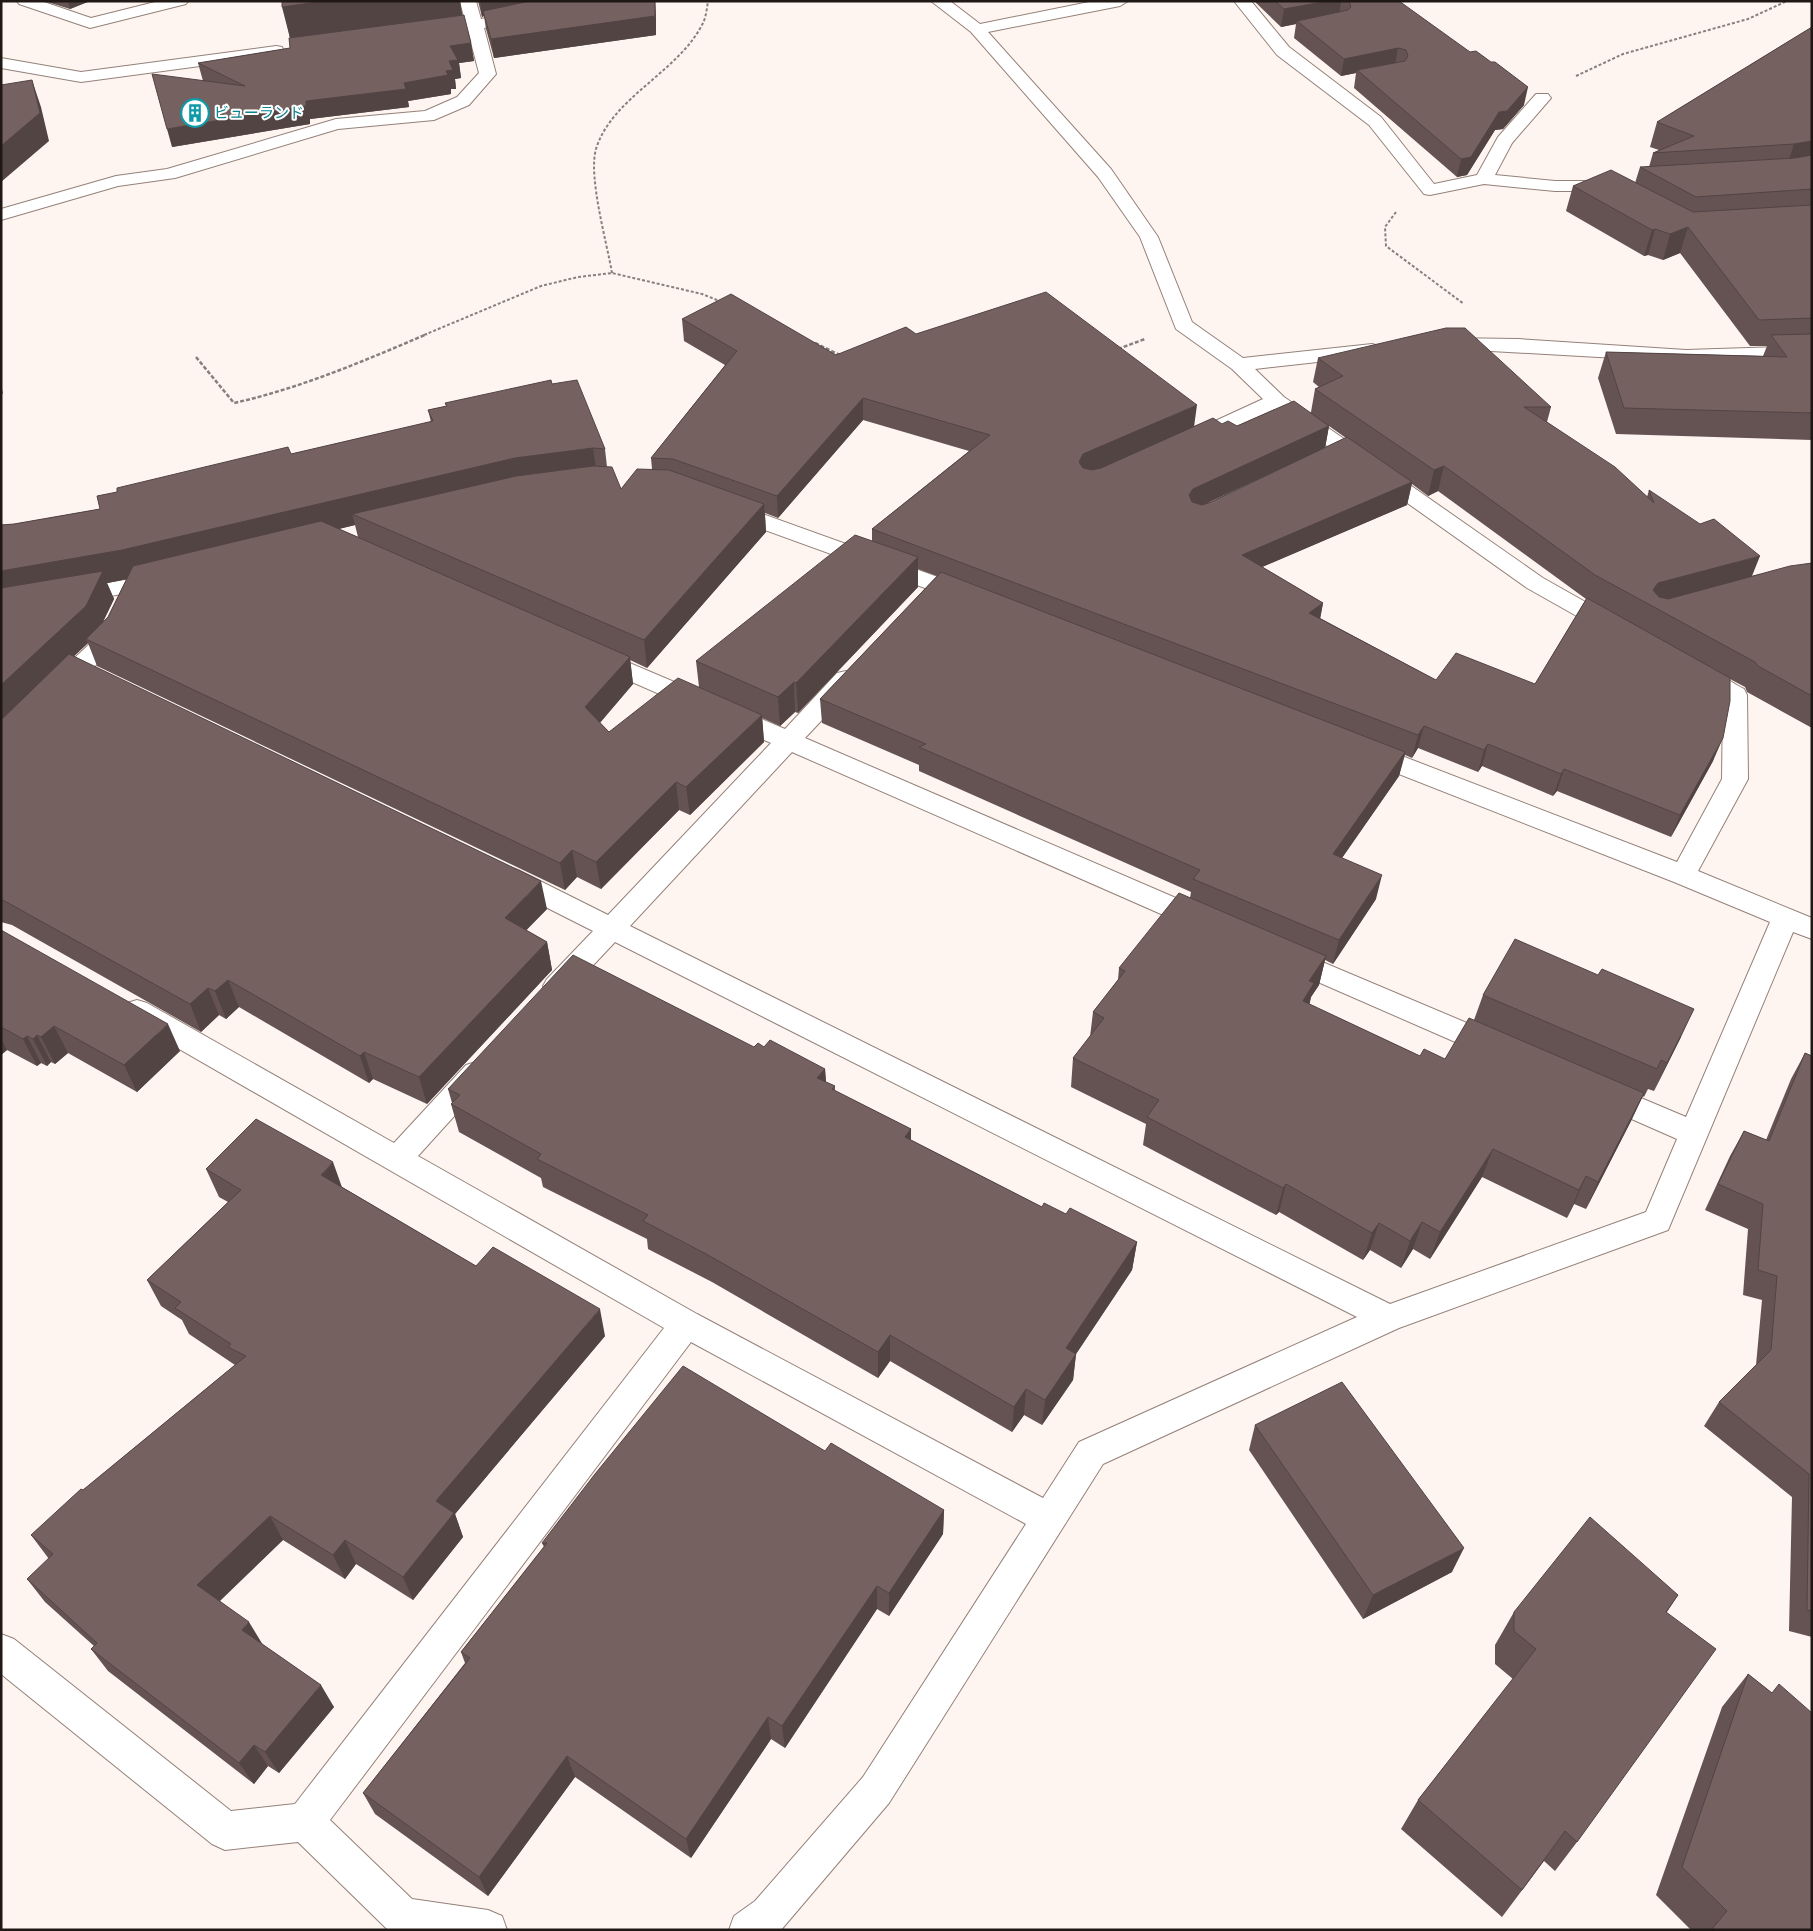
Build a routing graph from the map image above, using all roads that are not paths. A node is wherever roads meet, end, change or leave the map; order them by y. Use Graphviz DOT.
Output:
graph roads {
  1 [pos="25,1"];
  2 [pos="180,1"];
  3 [pos="468,1"];
  4 [pos="591,1"];
  5 [pos="938,1"];
  6 [pos="1120,1"];
  7 [pos="1242,1"];
  8 [pos="475,25"];
  9 [pos="977,29"];
  10 [pos="1290,32"];
  11 [pos="416,33"];
  12 [pos="1271,36"];
  13 [pos="288,50"];
  14 [pos="1,63"];
  15 [pos="1348,82"];
  16 [pos="1329,85"];
  17 [pos="1542,98"];
  18 [pos="1484,179"];
  19 [pos="1617,189"];
  20 [pos="1,215"];
  21 [pos="1429,344"];
  22 [pos="1392,347"];
  23 [pos="1812,352"];
  24 [pos="1239,365"];
  25 [pos="1276,401"];
  26 [pos="1179,444"];
  27 [pos="712,503"];
  28 [pos="180,576"];
  29 [pos="936,584"];
  30 [pos="133,587"];
  31 [pos="982,602"];
  32 [pos="916,605"];
  33 [pos="1,609"];
  34 [pos="1630,637"];
  35 [pos="577,649"];
  36 [pos="862,662"];
  37 [pos="1683,666"];
  38 [pos="78,668"];
  39 [pos="104,682"];
  40 [pos="43,702"];
  41 [pos="787,742"];
  42 [pos="1351,746"];
  43 [pos="487,866"];
  44 [pos="1683,875"];
  45 [pos="1798,924"];
  46 [pos="612,926"];
  47 [pos="1227,932"];
  48 [pos="1263,947"];
  49 [pos="113,997"];
  50 [pos="539,1006"];
  51 [pos="492,1056"];
  52 [pos="1520,1058"];
  53 [pos="1584,1086"];
  54 [pos="1694,1133"];
  55 [pos="398,1158"];
  56 [pos="1388,1318"];
  57 [pos="686,1324"];
  58 [pos="1049,1519"];
  59 [pos="1,1651"];
  60 [pos="305,1822"];
  61 [pos="488,1930"];
  62 [pos="748,1930"];
  1 -- 2 [label="street"];
  3 -- 8 [label="street"];
  4 -- 8 [label="street"];
  5 -- 9 [label="street"];
  6 -- 9 [label="street"];
  7 -- 12 [label="street"];
  8 -- 11 [label="street"];
  8 -- 20 [label="street"];
  9 -- 24 [label="street"];
  10 -- 12 [label="street"];
  12 -- 16 [label="street"];
  13 -- 14 [label="street"];
  15 -- 16 [label="street"];
  16 -- 18 [label="street"];
  17 -- 18 [label="street"];
  18 -- 19 [label="street"];
  21 -- 23 [label="street"];
  22 -- 24 [label="street"];
  24 -- 25 [label="street"];
  25 -- 26 [label="street"];
  25 -- 34 [label="street"];
  27 -- 29 [label="street"];
  28 -- 30 [label="street"];
  29 -- 31 [label="street"];
  29 -- 32 [label="street"];
  30 -- 33 [label="street"];
  30 -- 38 [label="street"];
  35 -- 41 [label="street"];
  36 -- 41 [label="street"];
  37 -- 44 [label="street"];
  38 -- 39 [label="street"];
  38 -- 40 [label="street"];
  41 -- 46 [label="street"];
  41 -- 47 [label="street"];
  42 -- 44 [label="street"];
  43 -- 46 [label="street"];
  44 -- 45 [label="street"];
  45 -- 54 [label="street"];
  46 -- 50 [label="street"];
  46 -- 56 [label="street"];
  48 -- 52 [label="street"];
  49 -- 55 [label="street"];
  51 -- 55 [label="street"];
  53 -- 54 [label="street"];
  54 -- 56 [label="street"];
  55 -- 57 [label="street"];
  56 -- 58 [label="street"];
  57 -- 58 [label="street"];
  57 -- 60 [label="street"];
  58 -- 62 [label="street"];
  59 -- 60 [label="street"];
  60 -- 61 [label="street"];
}
